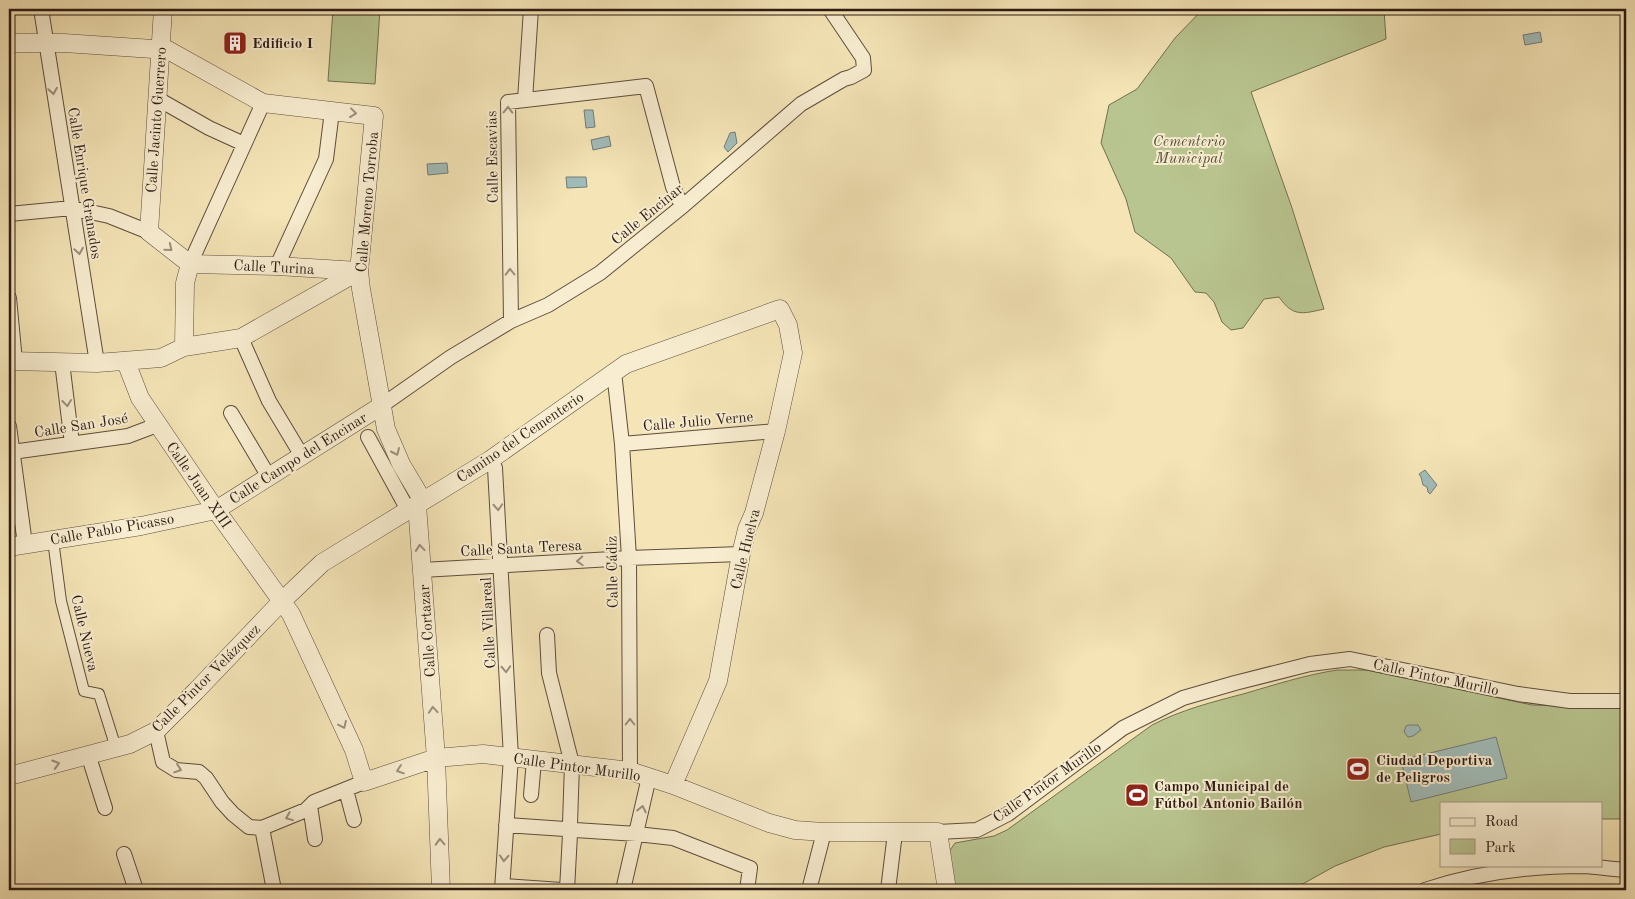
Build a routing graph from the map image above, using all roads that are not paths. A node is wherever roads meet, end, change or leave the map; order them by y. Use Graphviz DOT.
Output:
graph roads {
  1 [pos="41,9"];
  2 [pos="164,9"];
  3 [pos="531,9"];
  4 [pos="830,9"];
  5 [pos="9,42"];
  6 [pos="45,43"];
  7 [pos="161,49"];
  8 [pos="158,100"];
  9 [pos="525,100"];
  10 [pos="263,103"];
  11 [pos="332,111"];
  12 [pos="244,144"];
  13 [pos="684,205"];
  14 [pos="72,208"];
  15 [pos="9,214"];
  16 [pos="149,232"];
  17 [pos="190,264"];
  18 [pos="277,266"];
  19 [pos="359,271"];
  20 [pos="9,298"];
  21 [pos="780,309"];
  22 [pos="511,321"];
  23 [pos="241,338"];
  24 [pos="184,347"];
  25 [pos="12,361"];
  26 [pos="62,362"];
  27 [pos="126,362"];
  28 [pos="98,363"];
  29 [pos="614,372"];
  30 [pos="381,406"];
  31 [pos="231,413"];
  32 [pos="157,424"];
  33 [pos="9,426"];
  34 [pos="776,431"];
  35 [pos="368,437"];
  36 [pos="72,444"];
  37 [pos="622,444"];
  38 [pos="11,452"];
  39 [pos="302,456"];
  40 [pos="490,460"];
  41 [pos="269,477"];
  42 [pos="416,505"];
  43 [pos="216,510"];
  44 [pos="53,540"];
  45 [pos="17,546"];
  46 [pos="741,554"];
  47 [pos="629,558"];
  48 [pos="501,565"];
  49 [pos="422,570"];
  50 [pos="281,602"];
  51 [pos="547,635"];
  52 [pos="1626,702"];
  53 [pos="156,731"];
  54 [pos="116,748"];
  55 [pos="88,754"];
  56 [pos="511,757"];
  57 [pos="436,758"];
  58 [pos="534,760"];
  59 [pos="572,764"];
  60 [pos="630,771"];
  61 [pos="9,776"];
  62 [pos="649,777"];
  63 [pos="364,782"];
  64 [pos="673,785"];
  65 [pos="346,790"];
  66 [pos="531,795"];
  67 [pos="310,806"];
  68 [pos="105,808"];
  69 [pos="354,820"];
  70 [pos="506,825"];
  71 [pos="262,828"];
  72 [pos="570,829"];
  73 [pos="824,832"];
  74 [pos="895,832"];
  75 [pos="938,832"];
  76 [pos="637,834"];
  77 [pos="315,839"];
  78 [pos="124,854"];
  79 [pos="1626,870"];
  80 [pos="502,888"];
  81 [pos="136,890"];
  82 [pos="274,890"];
  83 [pos="441,890"];
  84 [pos="562,890"];
  85 [pos="567,890"];
  86 [pos="623,890"];
  87 [pos="748,890"];
  88 [pos="809,890"];
  89 [pos="888,890"];
  90 [pos="947,890"];
  91 [pos="1424,890"];
  1 -- 6 [label="street, Calle Enrique Granados"];
  2 -- 7 [label="street, Calle Jacinto Guerrero"];
  3 -- 9 [label="street"];
  4 -- 13 [label="street, Calle Encinar"];
  5 -- 6 [label="street"];
  6 -- 7 [label="street"];
  6 -- 14 [label="street, Calle Enrique Granados, one-way"];
  7 -- 8 [label="street, Calle Jacinto Guerrero"];
  7 -- 10 [label="street"];
  8 -- 12 [label="street"];
  8 -- 16 [label="street, Calle Jacinto Guerrero"];
  9 -- 13 [label="street"];
  22 -- 9 [label="street, Calle Escavias, one-way"];
  10 -- 11 [label="street"];
  10 -- 12 [label="street"];
  11 -- 18 [label="street"];
  11 -- 19 [label="street, Calle Moreno Torroba, one-way"];
  12 -- 17 [label="street"];
  13 -- 22 [label="street, Calle Encinar"];
  14 -- 15 [label="street"];
  14 -- 16 [label="street"];
  14 -- 28 [label="street, Calle Enrique Granados, one-way"];
  16 -- 17 [label="street, one-way"];
  17 -- 18 [label="street, Calle Turina"];
  17 -- 24 [label="street"];
  18 -- 19 [label="street, Calle Turina"];
  19 -- 23 [label="street"];
  19 -- 30 [label="street, Calle Moreno Torroba"];
  20 -- 25 [label="street"];
  21 -- 29 [label="street, Camino del Cementerio"];
  21 -- 34 [label="street, Calle Huelva"];
  22 -- 30 [label="street, Calle Encinar"];
  23 -- 24 [label="street"];
  23 -- 39 [label="street"];
  24 -- 27 [label="street"];
  25 -- 26 [label="street"];
  26 -- 28 [label="street"];
  26 -- 36 [label="street, one-way"];
  27 -- 28 [label="street"];
  27 -- 32 [label="street, Calle Juan XIII"];
  29 -- 37 [label="street, Calle Cádiz"];
  29 -- 40 [label="street, Camino del Cementerio"];
  30 -- 39 [label="street, Calle Campo del Encinar"];
  30 -- 42 [label="street, Calle Moreno Torroba, one-way"];
  31 -- 41 [label="street"];
  32 -- 36 [label="street, Calle San José"];
  32 -- 43 [label="street, Calle Juan XIII"];
  33 -- 38 [label="street"];
  34 -- 37 [label="street, Calle Julio Verne"];
  34 -- 46 [label="street, Calle Huelva"];
  35 -- 42 [label="street"];
  36 -- 38 [label="street, Calle San José"];
  37 -- 47 [label="street, Calle Cádiz"];
  38 -- 45 [label="street"];
  39 -- 41 [label="street, Calle Campo del Encinar"];
  40 -- 42 [label="street, Camino del Cementerio"];
  40 -- 48 [label="street, Calle Villareal, one-way"];
  41 -- 43 [label="street, Calle Campo del Encinar"];
  49 -- 42 [label="street, Calle Cortazar, one-way"];
  42 -- 50 [label="street, Camino del Cementerio"];
  43 -- 44 [label="street, Calle Pablo Picasso"];
  43 -- 50 [label="street, Calle Juan XIII"];
  44 -- 45 [label="street, Calle Pablo Picasso"];
  44 -- 54 [label="street, Calle Nueva"];
  46 -- 47 [label="street, Calle Santa Teresa"];
  46 -- 64 [label="street, Calle Huelva"];
  47 -- 48 [label="street, Calle Santa Teresa, one-way"];
  60 -- 47 [label="street, Calle Cádiz, one-way"];
  48 -- 49 [label="street, Calle Santa Teresa"];
  48 -- 56 [label="street, Calle Villareal, one-way"];
  57 -- 49 [label="street, Calle Cortazar, one-way"];
  50 -- 53 [label="street, Calle Pintor Velázquez"];
  50 -- 63 [label="street, Calle Juan XIII, one-way"];
  51 -- 59 [label="street"];
  52 -- 75 [label="street, Calle Pintor Murillo"];
  53 -- 54 [label="street, Calle Pintor Velázquez"];
  53 -- 71 [label="street, one-way"];
  54 -- 55 [label="street, Calle Pintor Velázquez"];
  61 -- 55 [label="street, Calle Pintor Velázquez, one-way"];
  55 -- 68 [label="street"];
  56 -- 57 [label="street, Calle Pintor Murillo"];
  56 -- 58 [label="street, Calle Pintor Murillo"];
  56 -- 70 [label="street, Calle Villareal"];
  57 -- 63 [label="street, Calle Pintor Murillo, one-way"];
  83 -- 57 [label="street, Calle Cortazar, one-way"];
  58 -- 59 [label="street, Calle Pintor Murillo"];
  58 -- 66 [label="street"];
  59 -- 60 [label="street, Calle Pintor Murillo"];
  59 -- 72 [label="street"];
  60 -- 62 [label="street, Calle Pintor Murillo"];
  62 -- 64 [label="street, Calle Pintor Murillo"];
  76 -- 62 [label="street, one-way"];
  63 -- 65 [label="street, Calle Pintor Murillo"];
  64 -- 73 [label="street, Calle Pintor Murillo"];
  65 -- 67 [label="street, Calle Pintor Murillo"];
  65 -- 69 [label="street"];
  67 -- 71 [label="street, Calle Pintor Murillo, one-way"];
  67 -- 77 [label="street"];
  70 -- 72 [label="street"];
  70 -- 80 [label="street, Calle Villareal, one-way"];
  71 -- 82 [label="street"];
  72 -- 76 [label="street"];
  72 -- 85 [label="street"];
  73 -- 74 [label="street, Calle Pintor Murillo"];
  73 -- 88 [label="street"];
  74 -- 75 [label="street, Calle Pintor Murillo"];
  74 -- 89 [label="street"];
  75 -- 90 [label="street"];
  76 -- 86 [label="street"];
  76 -- 87 [label="street"];
  78 -- 81 [label="street"];
  79 -- 91 [label="street"];
  80 -- 84 [label="street"];
}
